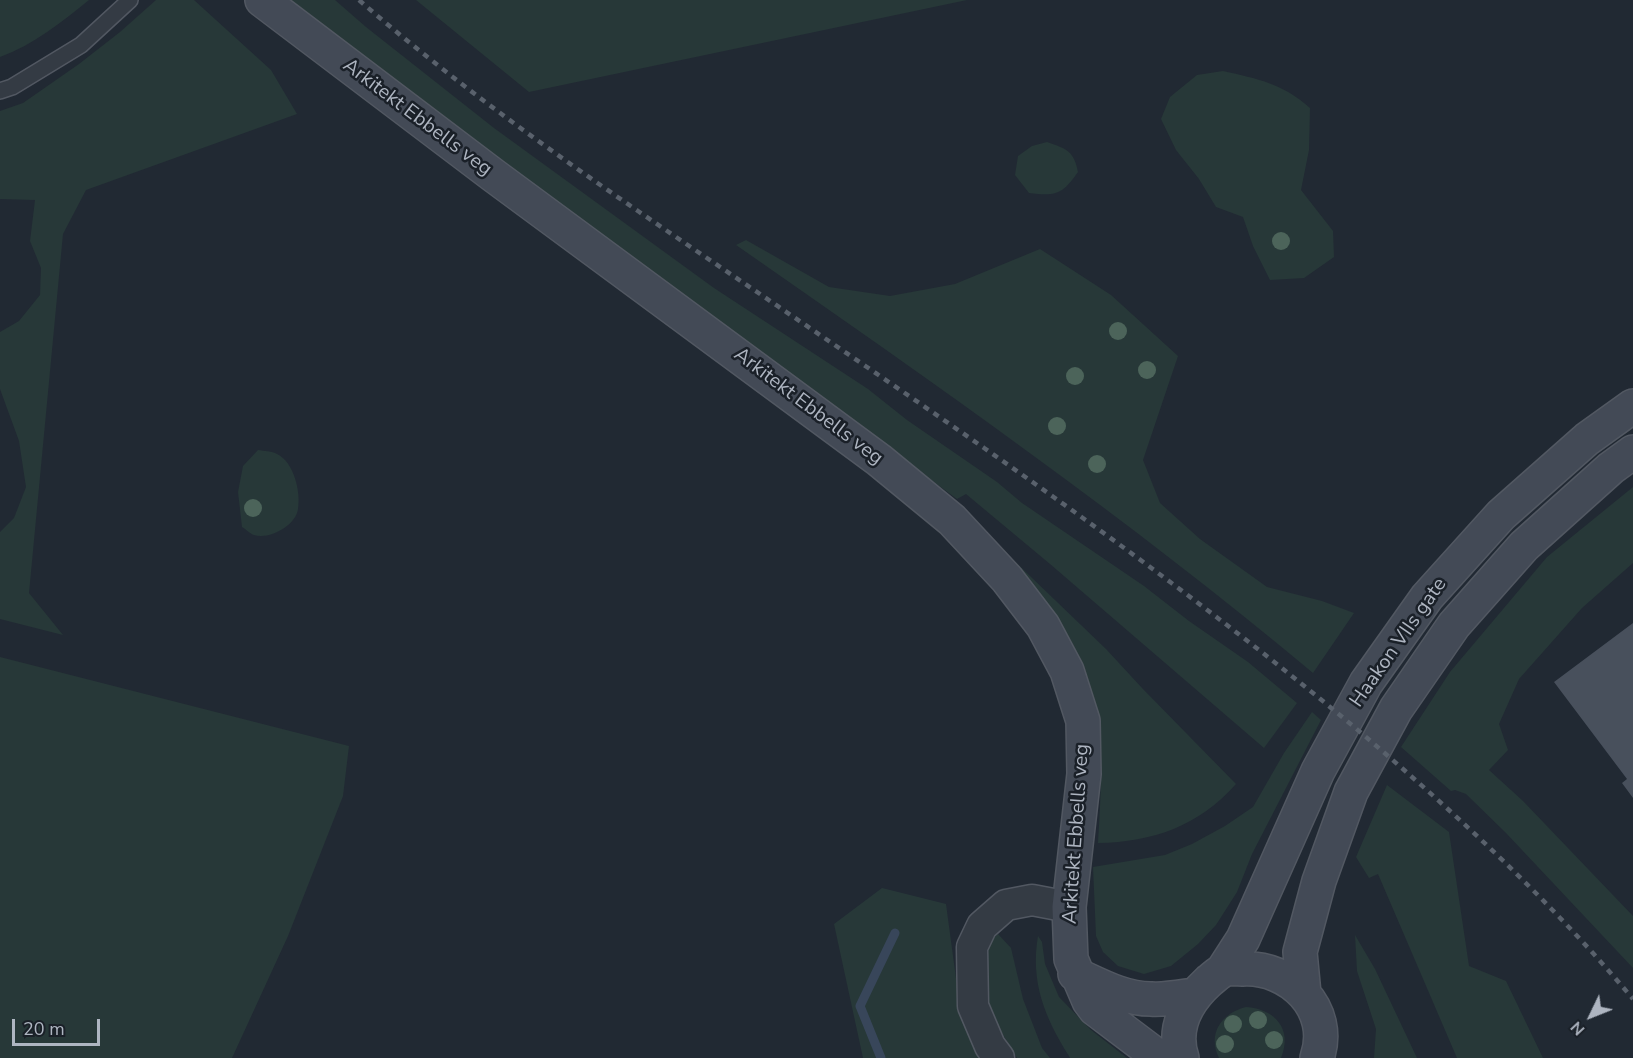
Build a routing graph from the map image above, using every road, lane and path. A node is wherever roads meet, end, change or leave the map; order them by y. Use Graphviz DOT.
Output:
graph roads {
  1 [pos="130,0"];
  2 [pos="262,0"];
  3 [pos="0,91"];
  4 [pos="1633,406"];
  5 [pos="1633,452"];
  6 [pos="1069,907"];
  7 [pos="1223,970"];
  8 [pos="1075,974"];
  9 [pos="1304,994"];
  10 [pos="1194,995"];
  11 [pos="999,1058"];
  12 [pos="1160,1058"];
  13 [pos="1182,1058"];
  14 [pos="1317,1058"];
  1 -- 3 [label="lane"];
  2 -- 6 [label="main road, Arkitekt Ebbells veg"];
  4 -- 7 [label="main road, Haakon VIIs gate"];
  5 -- 9 [label="main road, Haakon VIIs gate"];
  6 -- 8 [label="main road, Arkitekt Ebbells veg"];
  6 -- 11 [label="street"];
  7 -- 9 [label="main road"];
  7 -- 10 [label="main road, Haakon VIIs gate"];
  8 -- 10 [label="main road"];
  8 -- 12 [label="main road, Arkitekt Ebbells veg"];
  9 -- 14 [label="main road"];
  10 -- 13 [label="main road"];
}
